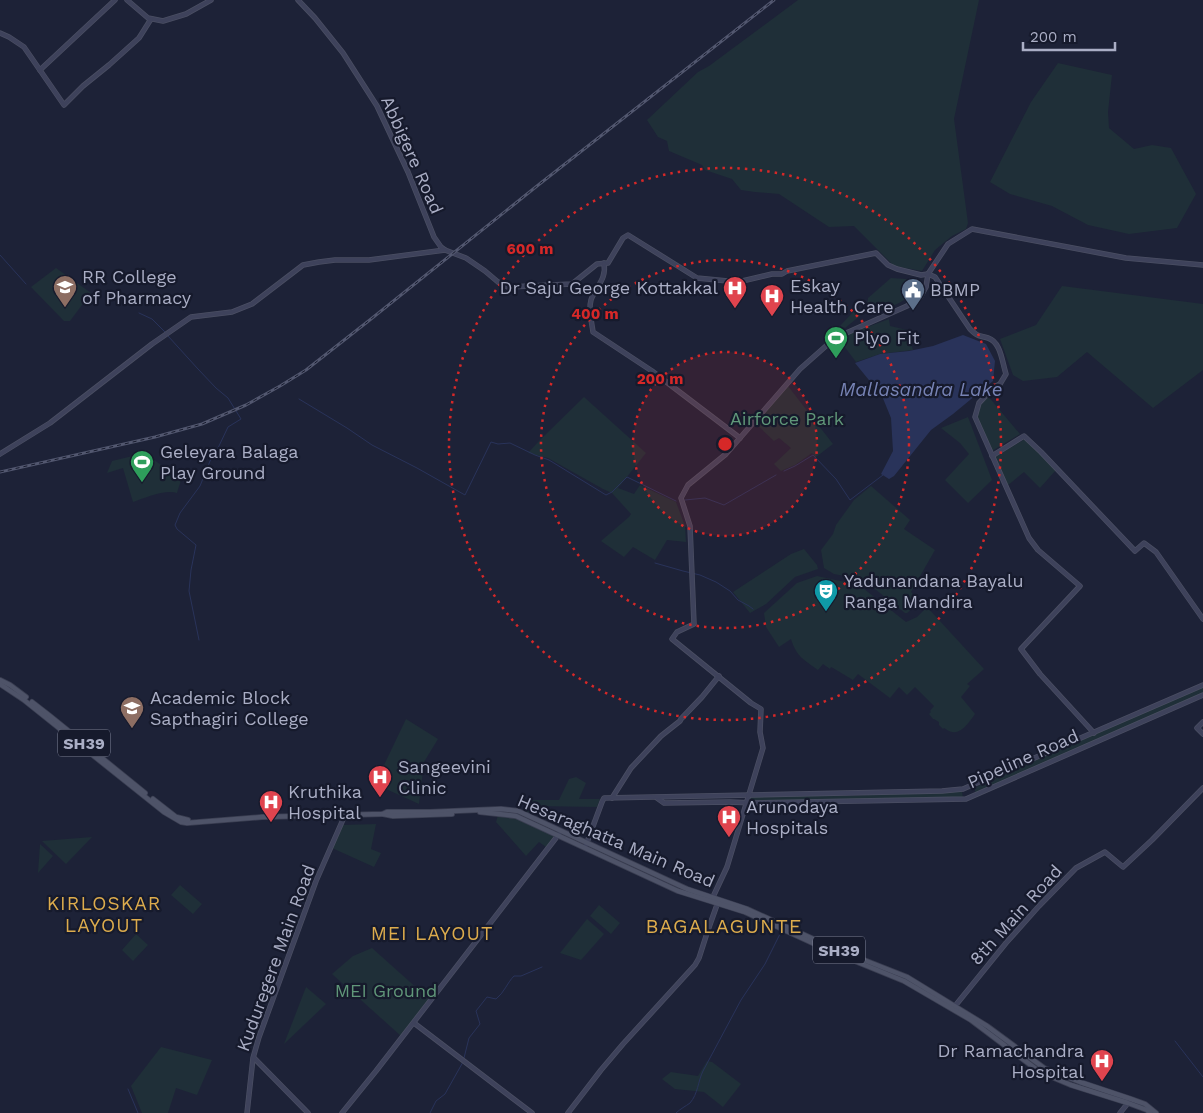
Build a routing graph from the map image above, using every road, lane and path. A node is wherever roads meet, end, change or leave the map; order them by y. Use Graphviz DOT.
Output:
graph roads {
  1 [pos="116,0"];
  2 [pos="127,0"];
  3 [pos="211,0"];
  4 [pos="298,0"];
  5 [pos="151,19"];
  6 [pos="0,33"];
  7 [pos="40,70"];
  8 [pos="445,250"];
  9 [pos="604,264"];
  10 [pos="1203,265"];
  11 [pos="928,274"];
  12 [pos="740,438"];
  13 [pos="0,454"];
  14 [pos="992,456"];
  15 [pos="1203,619"];
  16 [pos="719,676"];
  17 [pos="0,682"];
  18 [pos="1203,685"];
  19 [pos="1203,696"];
  20 [pos="1203,722"];
  21 [pos="1094,733"];
  22 [pos="1203,734"];
  23 [pos="1203,788"];
  24 [pos="748,796"];
  25 [pos="612,798"];
  26 [pos="657,798"];
  27 [pos="746,803"];
  28 [pos="384,814"];
  29 [pos="345,816"];
  30 [pos="562,830"];
  31 [pos="558,835"];
  32 [pos="586,845"];
  33 [pos="711,900"];
  34 [pos="718,902"];
  35 [pos="955,1006"];
  36 [pos="414,1023"];
  37 [pos="253,1058"];
  38 [pos="1128,1102"];
  39 [pos="247,1113"];
  40 [pos="308,1113"];
  41 [pos="342,1113"];
  42 [pos="532,1113"];
  43 [pos="568,1113"];
  44 [pos="1120,1113"];
  45 [pos="1150,1113"];
  46 [pos="1156,1113"];
  1 -- 7 [label="street"];
  2 -- 5 [label="street"];
  3 -- 5 [label="street"];
  4 -- 8 [label="street, Abbigere Road"];
  5 -- 7 [label="street"];
  6 -- 7 [label="street"];
  8 -- 9 [label="street"];
  8 -- 13 [label="street"];
  9 -- 11 [label="street"];
  9 -- 12 [label="street"];
  10 -- 11 [label="street"];
  11 -- 12 [label="street"];
  11 -- 14 [label="street"];
  12 -- 16 [label="street"];
  14 -- 15 [label="street"];
  14 -- 21 [label="street"];
  16 -- 24 [label="street"];
  16 -- 25 [label="street"];
  17 -- 29 [label="main road, Hesaraghatta Main Road / SH39"];
  18 -- 21 [label="street, Pipeline Road"];
  19 -- 27 [label="street, Pipeline Road"];
  20 -- 22 [label="street"];
  21 -- 24 [label="street, Pipeline Road"];
  23 -- 35 [label="street, 8th Main Road"];
  24 -- 26 [label="street, Pipeline Road"];
  24 -- 27 [label="street"];
  25 -- 26 [label="street"];
  25 -- 32 [label="street"];
  26 -- 27 [label="street, Pipeline Road"];
  27 -- 33 [label="street"];
  28 -- 29 [label="main road, Hesaraghatta Main Road"];
  28 -- 30 [label="main road, Hesaraghatta Main Road"];
  28 -- 31 [label="main road"];
  29 -- 37 [label="street, Kuduregere Main Road"];
  30 -- 31 [label="street"];
  30 -- 32 [label="main road, Hesaraghatta Main Road"];
  31 -- 32 [label="main road"];
  31 -- 36 [label="street"];
  32 -- 33 [label="main road"];
  33 -- 34 [label="main road"];
  34 -- 35 [label="main road, Hesaraghatta Main Road / SH39"];
  34 -- 38 [label="main road, Hesaraghatta Main Road"];
  34 -- 43 [label="street"];
  35 -- 46 [label="main road, Hesaraghatta Main Road / SH39"];
  36 -- 41 [label="street"];
  36 -- 42 [label="street"];
  37 -- 39 [label="street, Kuduregere Main Road"];
  37 -- 40 [label="street"];
  38 -- 44 [label="street"];
  38 -- 45 [label="main road, Hesaraghatta Main Road"];
}
